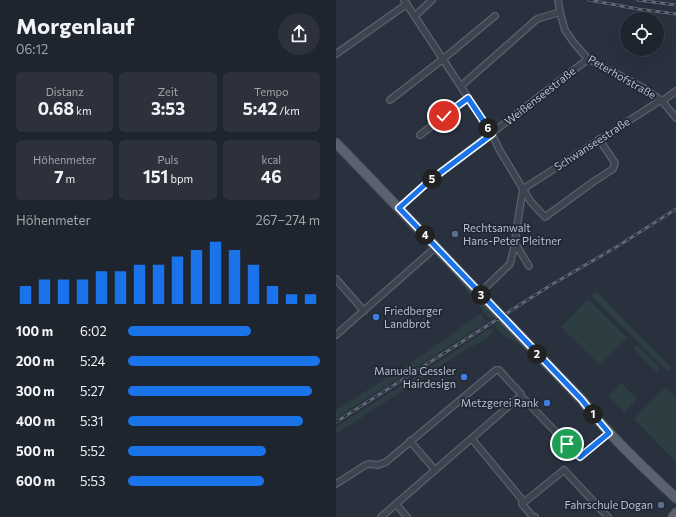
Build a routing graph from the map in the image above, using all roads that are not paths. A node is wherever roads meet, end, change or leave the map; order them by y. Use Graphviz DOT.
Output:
graph roads {
  1 [pos="432,0"];
  2 [pos="558,0"];
  3 [pos="406,2"];
  4 [pos="560,12"];
  5 [pos="415,16"];
  6 [pos="495,16"];
  7 [pos="336,54"];
  8 [pos="443,59"];
  9 [pos="588,59"];
  10 [pos="461,86"];
  11 [pos="676,91"];
  12 [pos="468,98"];
  13 [pos="390,100"];
  14 [pos="661,100"];
  15 [pos="676,118"];
  16 [pos="492,134"];
  17 [pos="420,135"];
  18 [pos="599,139"];
  19 [pos="336,143"];
  20 [pos="523,189"];
  21 [pos="399,208"];
  22 [pos="515,243"];
  23 [pos="436,247"];
  24 [pos="529,266"];
  25 [pos="336,279"];
  26 [pos="486,286"];
  27 [pos="364,311"];
  28 [pos="336,336"];
  29 [pos="522,398"];
  30 [pos="609,433"];
  31 [pos="472,439"];
  32 [pos="410,441"];
  33 [pos="435,470"];
  34 [pos="336,484"];
  35 [pos="676,498"];
  36 [pos="396,504"];
  37 [pos="522,504"];
  38 [pos="676,513"];
  39 [pos="382,517"];
  40 [pos="407,517"];
  41 [pos="533,517"];
  42 [pos="608,517"];
  43 [pos="673,517"];
  1 -- 5 [label="street"];
  2 -- 4 [label="street, Peterhofstraße"];
  3 -- 5 [label="street"];
  3 -- 7 [label="street"];
  4 -- 9 [label="street, Peterhofstraße"];
  4 -- 10 [label="street"];
  5 -- 8 [label="street"];
  6 -- 8 [label="street"];
  8 -- 10 [label="street"];
  8 -- 13 [label="street"];
  9 -- 14 [label="street, Peterhofstraße"];
  9 -- 16 [label="street, Weißenseestraße"];
  10 -- 12 [label="street"];
  11 -- 14 [label="street, Schwanseestraße"];
  12 -- 16 [label="street"];
  12 -- 17 [label="street"];
  14 -- 15 [label="street, Peterhofstraße"];
  14 -- 18 [label="street, Schwanseestraße"];
  16 -- 20 [label="street"];
  16 -- 21 [label="street, Weißenseestraße"];
  18 -- 20 [label="street, Schwanseestraße"];
  18 -- 20 [label="street"];
  19 -- 21 [label="main road"];
  20 -- 22 [label="street"];
  21 -- 23 [label="main road"];
  22 -- 24 [label="street"];
  22 -- 26 [label="street"];
  23 -- 27 [label="street"];
  23 -- 30 [label="main road"];
  25 -- 27 [label="street"];
  27 -- 28 [label="street"];
  29 -- 30 [label="street"];
  29 -- 31 [label="street"];
  29 -- 32 [label="street"];
  30 -- 35 [label="main road"];
  31 -- 33 [label="street"];
  31 -- 37 [label="street"];
  32 -- 33 [label="street"];
  32 -- 34 [label="street"];
  33 -- 36 [label="street"];
  36 -- 39 [label="street"];
  36 -- 40 [label="street"];
  37 -- 41 [label="street"];
  37 -- 42 [label="street"];
  38 -- 43 [label="main road"];
}
